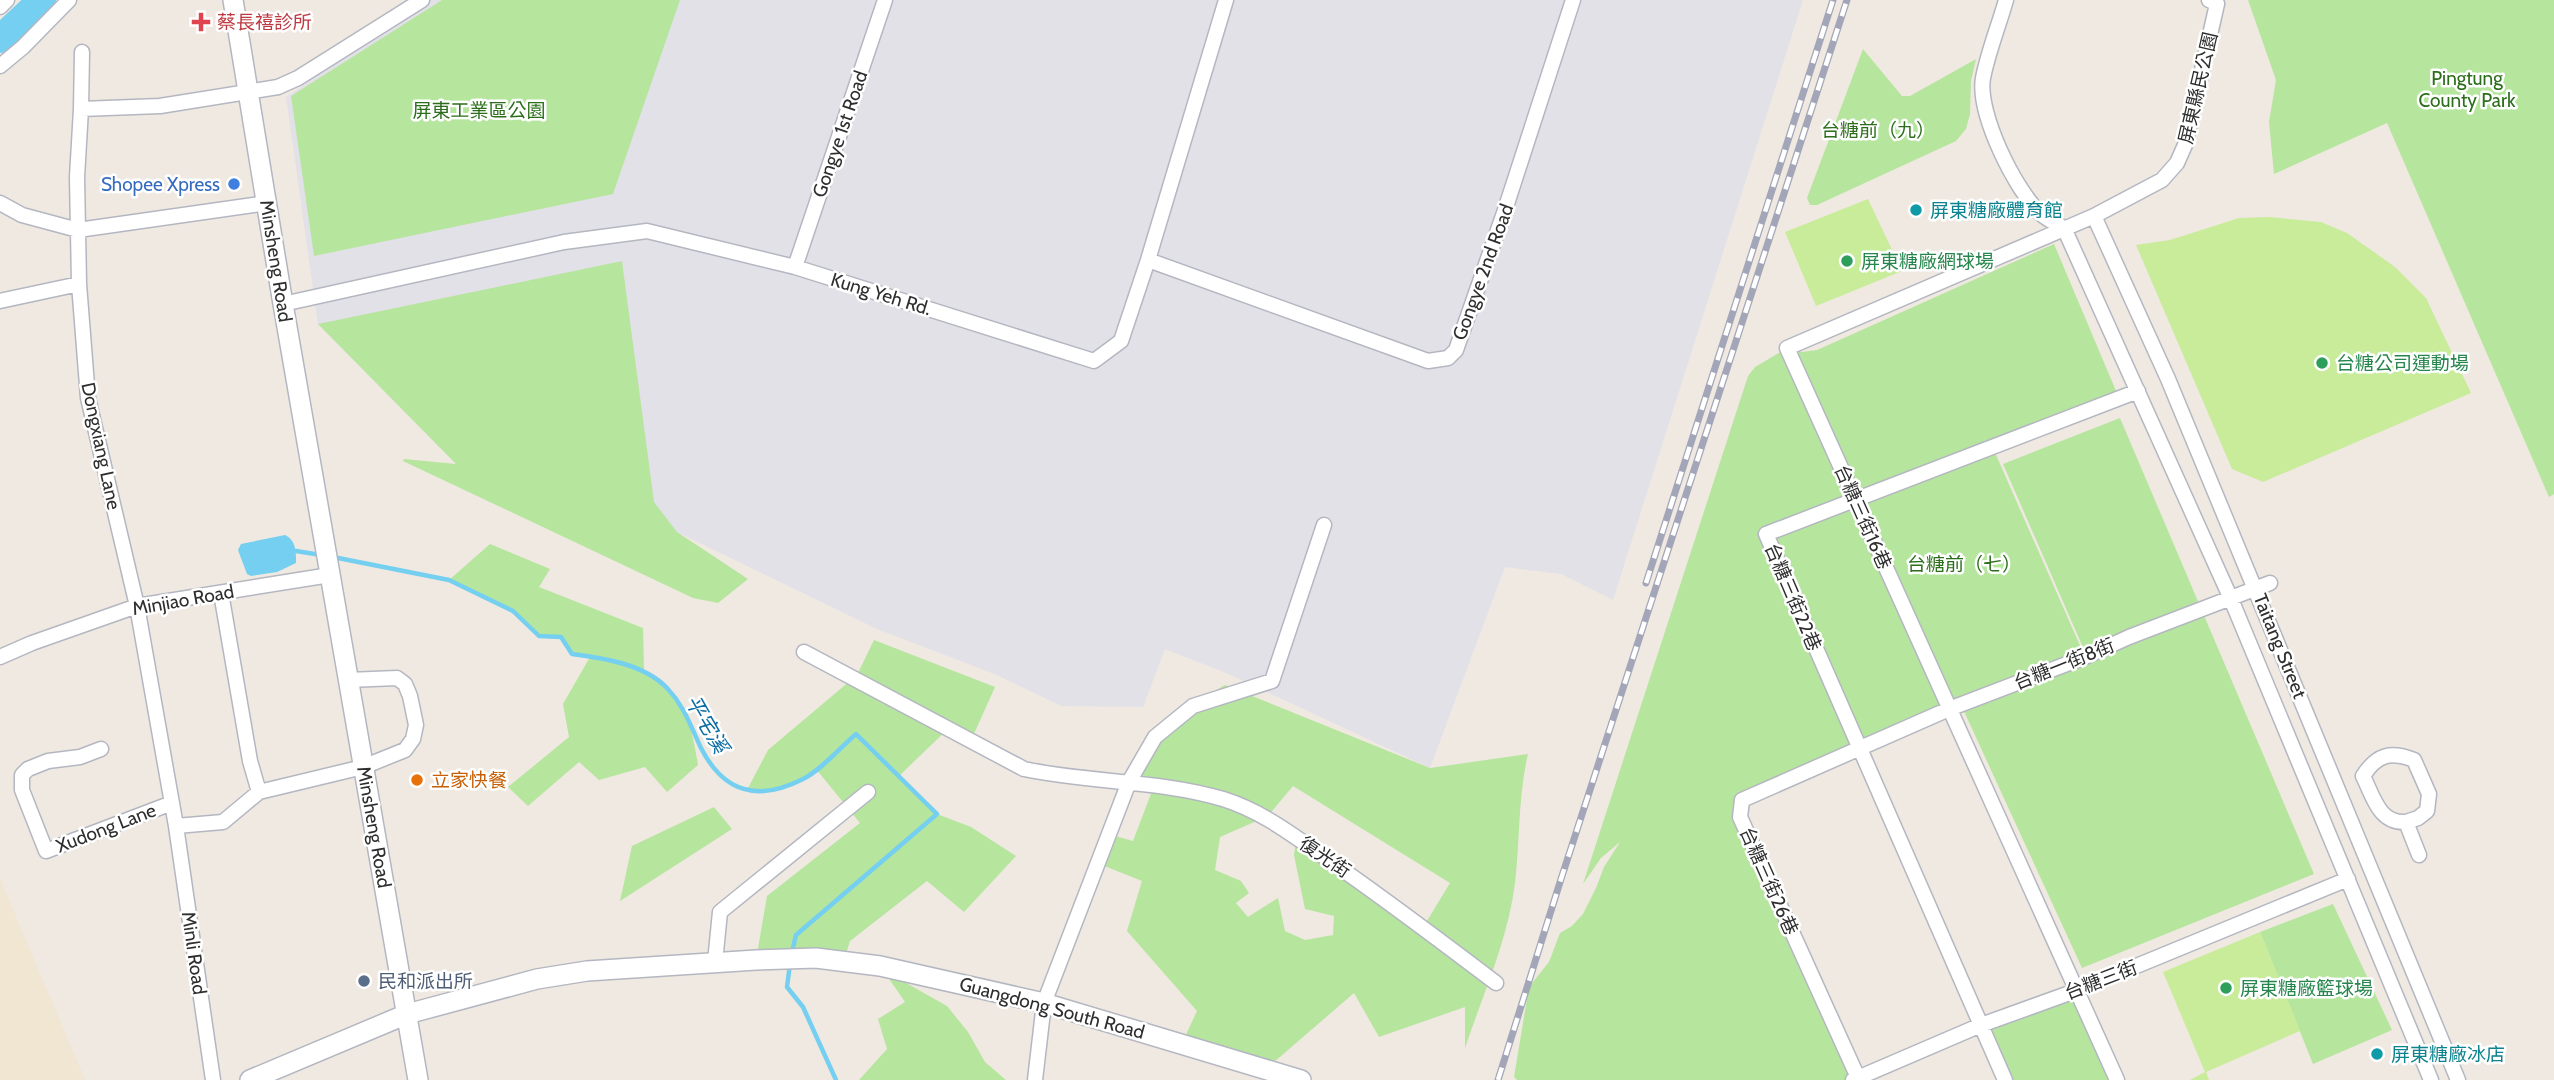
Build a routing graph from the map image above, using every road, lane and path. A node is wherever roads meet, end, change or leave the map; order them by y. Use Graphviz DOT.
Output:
graph roads {
  1 [pos="7,0"];
  2 [pos="69,0"];
  3 [pos="233,0"];
  4 [pos="421,0"];
  5 [pos="885,0"];
  6 [pos="1226,0"];
  7 [pos="1573,0"];
  8 [pos="2006,0"];
  9 [pos="2209,0"];
  10 [pos="0,7"];
  11 [pos="82,52"];
  12 [pos="0,66"];
  13 [pos="249,92"];
  14 [pos="81,109"];
  15 [pos="0,203"];
  16 [pos="267,203"];
  17 [pos="2094,216"];
  18 [pos="2064,228"];
  19 [pos="78,230"];
  20 [pos="1148,260"];
  21 [pos="795,267"];
  22 [pos="79,284"];
  23 [pos="0,301"];
  24 [pos="283,304"];
  25 [pos="2138,391"];
  26 [pos="1856,500"];
  27 [pos="1324,526"];
  28 [pos="330,575"];
  29 [pos="2263,586"];
  30 [pos="221,593"];
  31 [pos="2231,599"];
  32 [pos="137,606"];
  33 [pos="804,652"];
  34 [pos="0,657"];
  35 [pos="348,680"];
  36 [pos="1949,709"];
  37 [pos="1859,748"];
  38 [pos="101,749"];
  39 [pos="363,767"];
  40 [pos="1129,782"];
  41 [pos="259,792"];
  42 [pos="868,792"];
  43 [pos="172,803"];
  44 [pos="2406,822"];
  45 [pos="176,826"];
  46 [pos="2419,855"];
  47 [pos="2348,879"];
  48 [pos="715,962"];
  49 [pos="1496,983"];
  50 [pos="2078,990"];
  51 [pos="1044,1003"];
  52 [pos="407,1014"];
  53 [pos="1981,1025"];
  54 [pos="1857,1079"];
  55 [pos="213,1080"];
  56 [pos="250,1080"];
  57 [pos="418,1080"];
  58 [pos="1035,1080"];
  59 [pos="1301,1080"];
  60 [pos="2006,1080"];
  61 [pos="2117,1080"];
  62 [pos="2431,1080"];
  63 [pos="2458,1080"];
  1 -- 10 [label="street"];
  2 -- 12 [label="street"];
  3 -- 13 [label="street, Minsheng Road"];
  4 -- 13 [label="street"];
  5 -- 21 [label="street, Gongye 1st Road"];
  6 -- 20 [label="street, Kung Yeh Rd."];
  7 -- 20 [label="street, Gongye 2nd Road"];
  8 -- 18 [label="street"];
  9 -- 17 [label="street, 屏東縣民公園"];
  11 -- 14 [label="street, Dongxiang Lane"];
  13 -- 14 [label="street"];
  13 -- 16 [label="street, Minsheng Road"];
  14 -- 19 [label="street, Dongxiang Lane"];
  15 -- 19 [label="street"];
  16 -- 19 [label="street"];
  16 -- 24 [label="street, Minsheng Road"];
  17 -- 18 [label="street, 台糖三街16巷"];
  17 -- 29 [label="street, Taitang Street"];
  18 -- 25 [label="street, Taitang Street"];
  18 -- 26 [label="street, 台糖三街16巷"];
  19 -- 22 [label="street, Dongxiang Lane"];
  20 -- 21 [label="street, Kung Yeh Rd."];
  21 -- 24 [label="street, Kung Yeh Rd."];
  22 -- 23 [label="street"];
  22 -- 32 [label="street, Dongxiang Lane"];
  24 -- 28 [label="street, Minsheng Road"];
  25 -- 26 [label="street, 台糖三街22巷"];
  25 -- 31 [label="street, Taitang Street"];
  26 -- 36 [label="street, 台糖三街16巷"];
  26 -- 37 [label="street, 台糖三街22巷"];
  27 -- 40 [label="street"];
  28 -- 30 [label="street, Minjiao Road"];
  28 -- 35 [label="street, Minsheng Road"];
  29 -- 31 [label="street, 台糖一街8街"];
  29 -- 63 [label="street, Taitang Street"];
  30 -- 32 [label="street, Minjiao Road"];
  30 -- 41 [label="street"];
  31 -- 36 [label="street, 台糖一街8街"];
  31 -- 47 [label="street, Taitang Street"];
  32 -- 34 [label="street, Minjiao Road"];
  32 -- 43 [label="street, Xudong Lane"];
  33 -- 40 [label="street, 復光街"];
  35 -- 39 [label="street, Minsheng Road"];
  35 -- 39 [label="street"];
  36 -- 37 [label="street, 台糖一街8街"];
  36 -- 50 [label="street, 台糖三街16巷"];
  37 -- 53 [label="street, 台糖三街22巷"];
  37 -- 54 [label="street, 台糖三街26巷"];
  38 -- 43 [label="street, Xudong Lane"];
  39 -- 41 [label="street"];
  39 -- 52 [label="street, Minsheng Road"];
  40 -- 49 [label="street, 復光街"];
  40 -- 51 [label="street"];
  41 -- 45 [label="street"];
  42 -- 48 [label="street"];
  43 -- 45 [label="street, Minli Road"];
  44 -- 44 [label="street"];
  44 -- 46 [label="street"];
  45 -- 55 [label="street, Minli Road"];
  47 -- 50 [label="street, 台糖三街"];
  47 -- 62 [label="street, Taitang Street"];
  48 -- 51 [label="street, Guangdong South Road"];
  48 -- 52 [label="street, Guangdong South Road"];
  50 -- 53 [label="street, 台糖三街"];
  50 -- 61 [label="street, 台糖三街16巷"];
  51 -- 58 [label="street"];
  51 -- 59 [label="street, Guangdong South Road"];
  52 -- 56 [label="street, Guangdong South Road"];
  52 -- 57 [label="street, Minsheng Road"];
  53 -- 54 [label="street, 台糖三街"];
  53 -- 60 [label="street, 台糖三街22巷"];
}
